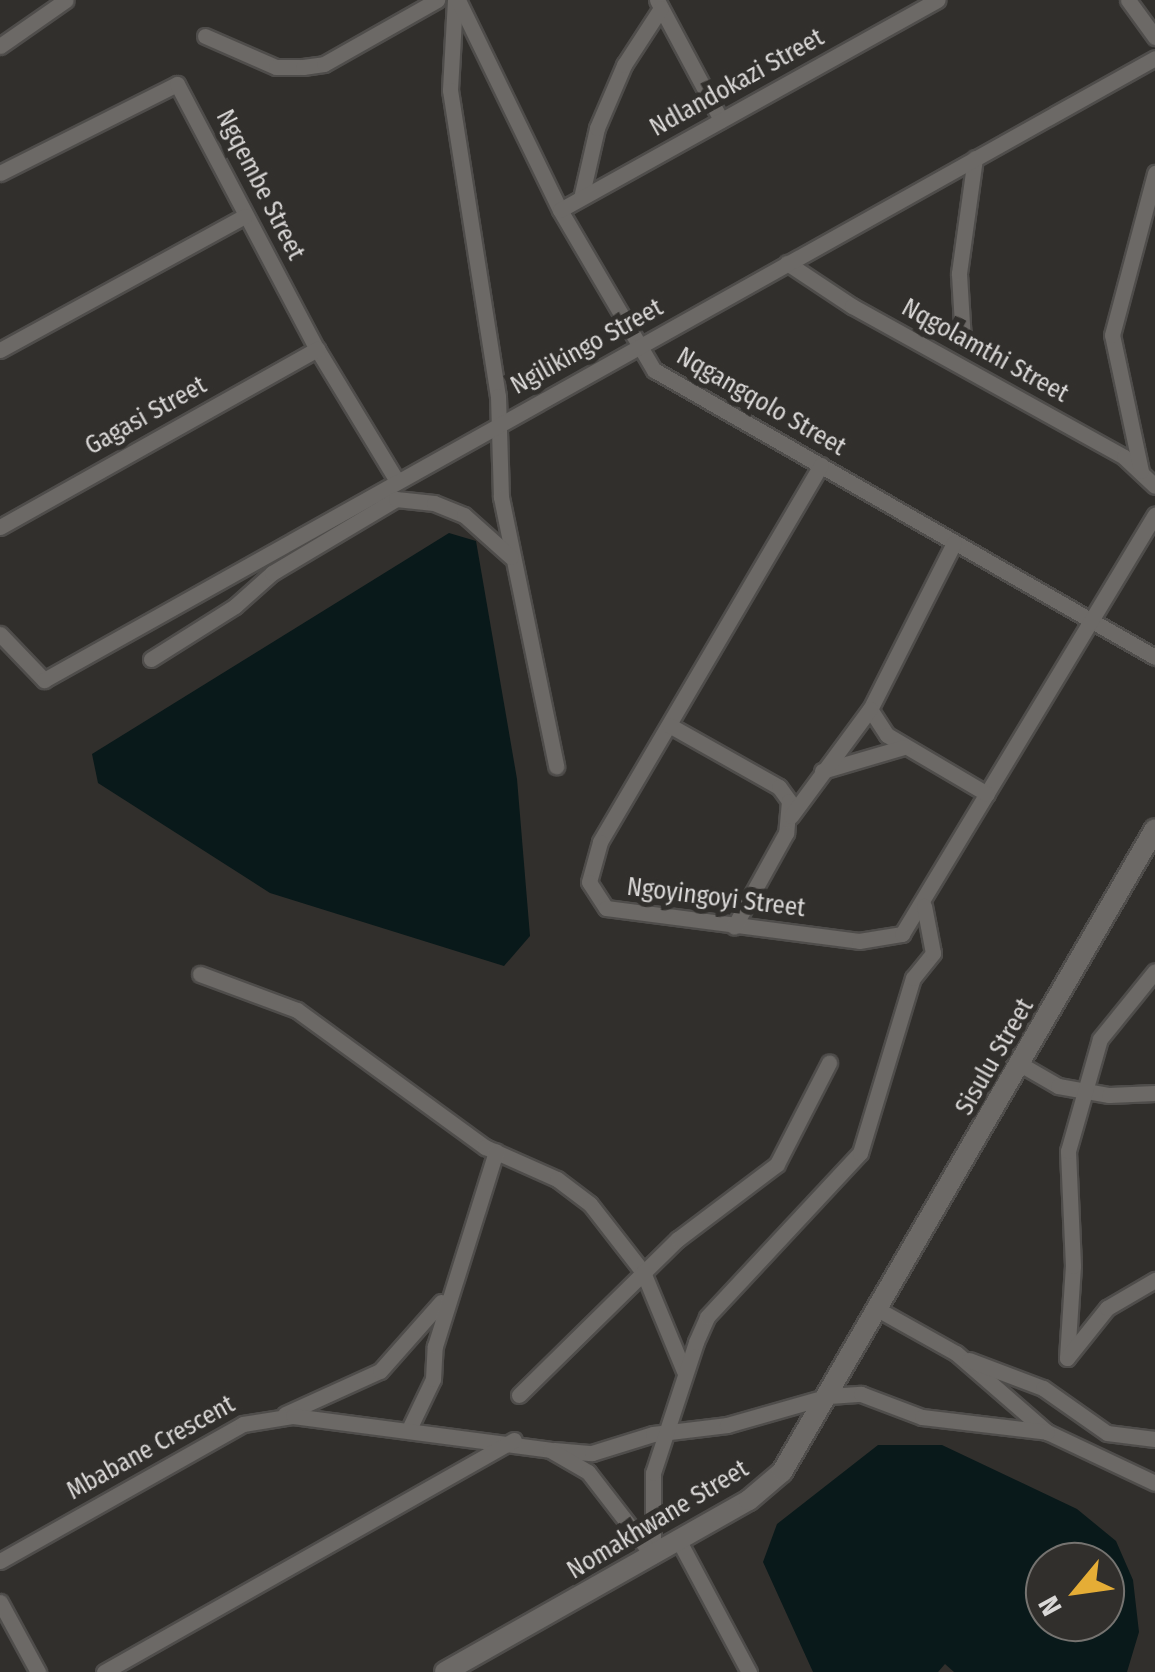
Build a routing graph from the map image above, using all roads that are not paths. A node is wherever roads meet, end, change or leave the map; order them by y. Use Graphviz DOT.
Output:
graph roads {
  1 [pos="66,0"];
  2 [pos="437,0"];
  3 [pos="457,0"];
  4 [pos="938,0"];
  5 [pos="1128,0"];
  6 [pos="660,4"];
  7 [pos="205,36"];
  8 [pos="1155,37"];
  9 [pos="0,46"];
  10 [pos="1155,58"];
  11 [pos="721,120"];
  12 [pos="975,158"];
  13 [pos="0,173"];
  14 [pos="1155,173"];
  15 [pos="581,198"];
  16 [pos="560,210"];
  17 [pos="245,216"];
  18 [pos="787,263"];
  19 [pos="962,341"];
  20 [pos="636,348"];
  21 [pos="317,349"];
  22 [pos="0,350"];
  23 [pos="501,423"];
  24 [pos="821,465"];
  25 [pos="1150,466"];
  26 [pos="397,482"];
  27 [pos="1155,486"];
  28 [pos="1155,514"];
  29 [pos="0,527"];
  30 [pos="954,543"];
  31 [pos="513,560"];
  32 [pos="1089,618"];
  33 [pos="0,634"];
  34 [pos="1155,657"];
  35 [pos="151,658"];
  36 [pos="870,709"];
  37 [pos="668,726"];
  38 [pos="904,747"];
  39 [pos="556,766"];
  40 [pos="822,771"];
  41 [pos="987,794"];
  42 [pos="791,816"];
  43 [pos="1155,829"];
  44 [pos="924,906"];
  45 [pos="734,927"];
  46 [pos="1155,971"];
  47 [pos="200,974"];
  48 [pos="829,1063"];
  49 [pos="1020,1064"];
  50 [pos="1082,1090"];
  51 [pos="1155,1094"];
  52 [pos="496,1152"];
  53 [pos="643,1272"];
  54 [pos="456,1280"];
  55 [pos="1155,1280"];
  56 [pos="879,1310"];
  57 [pos="960,1358"];
  58 [pos="684,1371"];
  59 [pos="519,1395"];
  60 [pos="829,1396"];
  61 [pos="281,1416"];
  62 [pos="410,1427"];
  63 [pos="667,1432"];
  64 [pos="1047,1432"];
  65 [pos="1155,1439"];
  66 [pos="514,1440"];
  67 [pos="550,1450"];
  68 [pos="1155,1483"];
  69 [pos="679,1541"];
  70 [pos="653,1556"];
  71 [pos="0,1561"];
  72 [pos="0,1602"];
  73 [pos="38,1672"];
  74 [pos="104,1672"];
  75 [pos="445,1672"];
  76 [pos="749,1672"];
  1 -- 9 [label="street"];
  2 -- 7 [label="street"];
  3 -- 16 [label="street, Nqgangqolo Street"];
  3 -- 23 [label="street"];
  4 -- 11 [label="street, Ndlandokazi Street"];
  5 -- 8 [label="street"];
  6 -- 11 [label="street"];
  6 -- 15 [label="street"];
  10 -- 12 [label="street, Ngilikingo Street"];
  11 -- 15 [label="street, Ndlandokazi Street"];
  12 -- 18 [label="street, Ngilikingo Street"];
  12 -- 19 [label="street"];
  13 -- 17 [label="street, Ngqembe Street"];
  14 -- 25 [label="street"];
  15 -- 16 [label="street, Ndlandokazi Street"];
  16 -- 20 [label="street, Nqgangqolo Street"];
  17 -- 21 [label="street, Ngqembe Street"];
  17 -- 22 [label="street"];
  18 -- 20 [label="street, Ngilikingo Street"];
  18 -- 25 [label="street, Nqgolamthi Street"];
  20 -- 23 [label="street, Ngilikingo Street"];
  20 -- 24 [label="street, Nqgangqolo Street"];
  21 -- 26 [label="street, Ngqembe Street"];
  21 -- 29 [label="street, Gagasi Street"];
  23 -- 26 [label="street, Ngilikingo Street"];
  23 -- 31 [label="street"];
  24 -- 30 [label="street, Nqgangqolo Street"];
  24 -- 37 [label="street, Ngoyingoyi Street"];
  25 -- 27 [label="street, Nqgolamthi Street"];
  26 -- 33 [label="street, Ngilikingo Street"];
  28 -- 32 [label="street"];
  30 -- 32 [label="street, Nqgangqolo Street"];
  30 -- 36 [label="street"];
  31 -- 35 [label="street"];
  31 -- 39 [label="street"];
  32 -- 34 [label="street, Nqgangqolo Street"];
  32 -- 41 [label="street, Ngoyingoyi Street"];
  36 -- 38 [label="street"];
  36 -- 40 [label="street"];
  37 -- 42 [label="street"];
  37 -- 45 [label="street, Ngoyingoyi Street"];
  38 -- 40 [label="street"];
  38 -- 41 [label="street"];
  40 -- 42 [label="street"];
  41 -- 44 [label="street, Ngoyingoyi Street"];
  42 -- 45 [label="street"];
  43 -- 49 [label="street, Sisulu Street"];
  44 -- 45 [label="street, Ngoyingoyi Street"];
  44 -- 58 [label="street"];
  46 -- 50 [label="street"];
  47 -- 52 [label="street"];
  48 -- 53 [label="street"];
  49 -- 50 [label="street"];
  49 -- 56 [label="street, Sisulu Street"];
  50 -- 51 [label="street"];
  50 -- 55 [label="street"];
  52 -- 53 [label="street"];
  52 -- 54 [label="street"];
  53 -- 58 [label="street"];
  53 -- 59 [label="street"];
  54 -- 61 [label="street"];
  54 -- 62 [label="street"];
  56 -- 57 [label="street"];
  56 -- 60 [label="street, Nomakhwane Street"];
  57 -- 64 [label="street"];
  57 -- 65 [label="street"];
  58 -- 63 [label="street"];
  60 -- 63 [label="street"];
  60 -- 64 [label="street"];
  60 -- 69 [label="street, Nomakhwane Street"];
  61 -- 62 [label="street, Mbabane Crescent"];
  61 -- 71 [label="street, Mbabane Crescent"];
  62 -- 66 [label="street, Mbabane Crescent"];
  63 -- 67 [label="street"];
  63 -- 70 [label="street"];
  64 -- 68 [label="street"];
  66 -- 67 [label="street, Mbabane Crescent"];
  66 -- 74 [label="street"];
  67 -- 70 [label="street, Mbabane Crescent"];
  69 -- 70 [label="street, Nomakhwane Street"];
  69 -- 76 [label="street"];
  70 -- 75 [label="street, Nomakhwane Street"];
  72 -- 73 [label="street"];
}
